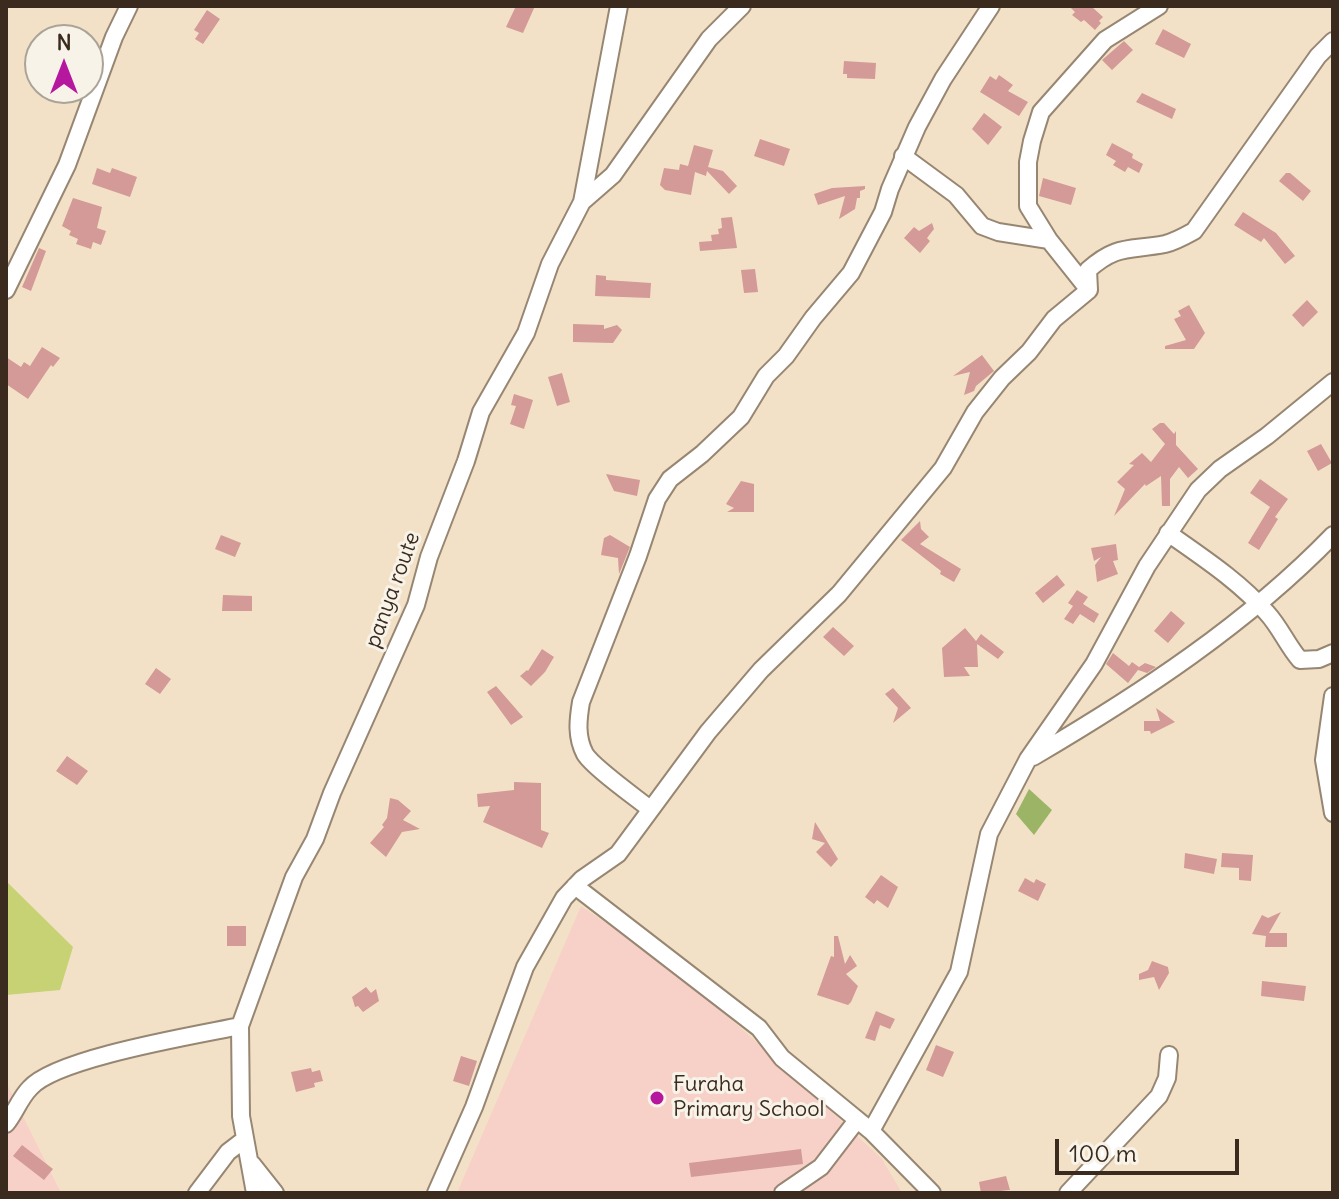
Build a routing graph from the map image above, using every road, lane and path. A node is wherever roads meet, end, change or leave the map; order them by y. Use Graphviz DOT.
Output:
graph roads {
  1 [pos="129,6"];
  2 [pos="619,6"];
  3 [pos="742,6"];
  4 [pos="991,6"];
  5 [pos="1159,6"];
  6 [pos="1333,41"];
  7 [pos="903,156"];
  8 [pos="582,202"];
  9 [pos="1049,240"];
  10 [pos="6,290"];
  11 [pos="1089,290"];
  12 [pos="1333,382"];
  13 [pos="1168,533"];
  14 [pos="1333,535"];
  15 [pos="1260,605"];
  16 [pos="1333,653"];
  17 [pos="1333,696"];
  18 [pos="1028,759"];
  19 [pos="650,809"];
  20 [pos="1333,813"];
  21 [pos="575,886"];
  22 [pos="240,1026"];
  23 [pos="1169,1055"];
  24 [pos="857,1120"];
  25 [pos="6,1124"];
  26 [pos="871,1131"];
  27 [pos="245,1139"];
  28 [pos="249,1160"];
  29 [pos="197,1193"];
  30 [pos="255,1193"];
  31 [pos="275,1193"];
  32 [pos="436,1193"];
  33 [pos="783,1193"];
  34 [pos="932,1193"];
  35 [pos="1068,1193"];
  1 -- 10 [label="street"];
  2 -- 8 [label="street, panya route"];
  3 -- 8 [label="street"];
  4 -- 7 [label="street"];
  5 -- 9 [label="street"];
  6 -- 11 [label="street"];
  7 -- 9 [label="street"];
  7 -- 19 [label="street"];
  8 -- 22 [label="street, panya route"];
  9 -- 11 [label="street"];
  11 -- 19 [label="street"];
  12 -- 13 [label="street"];
  13 -- 15 [label="street"];
  13 -- 18 [label="street"];
  14 -- 15 [label="street"];
  15 -- 16 [label="street"];
  15 -- 18 [label="street"];
  17 -- 20 [label="street"];
  18 -- 26 [label="street"];
  19 -- 21 [label="street"];
  21 -- 24 [label="street"];
  21 -- 32 [label="street"];
  22 -- 25 [label="street"];
  22 -- 27 [label="street, panya route"];
  23 -- 35 [label="street"];
  24 -- 26 [label="street"];
  24 -- 33 [label="street"];
  26 -- 34 [label="street"];
  27 -- 28 [label="street, panya route"];
  27 -- 29 [label="street"];
  28 -- 30 [label="street, panya route"];
  28 -- 31 [label="street"];
}
